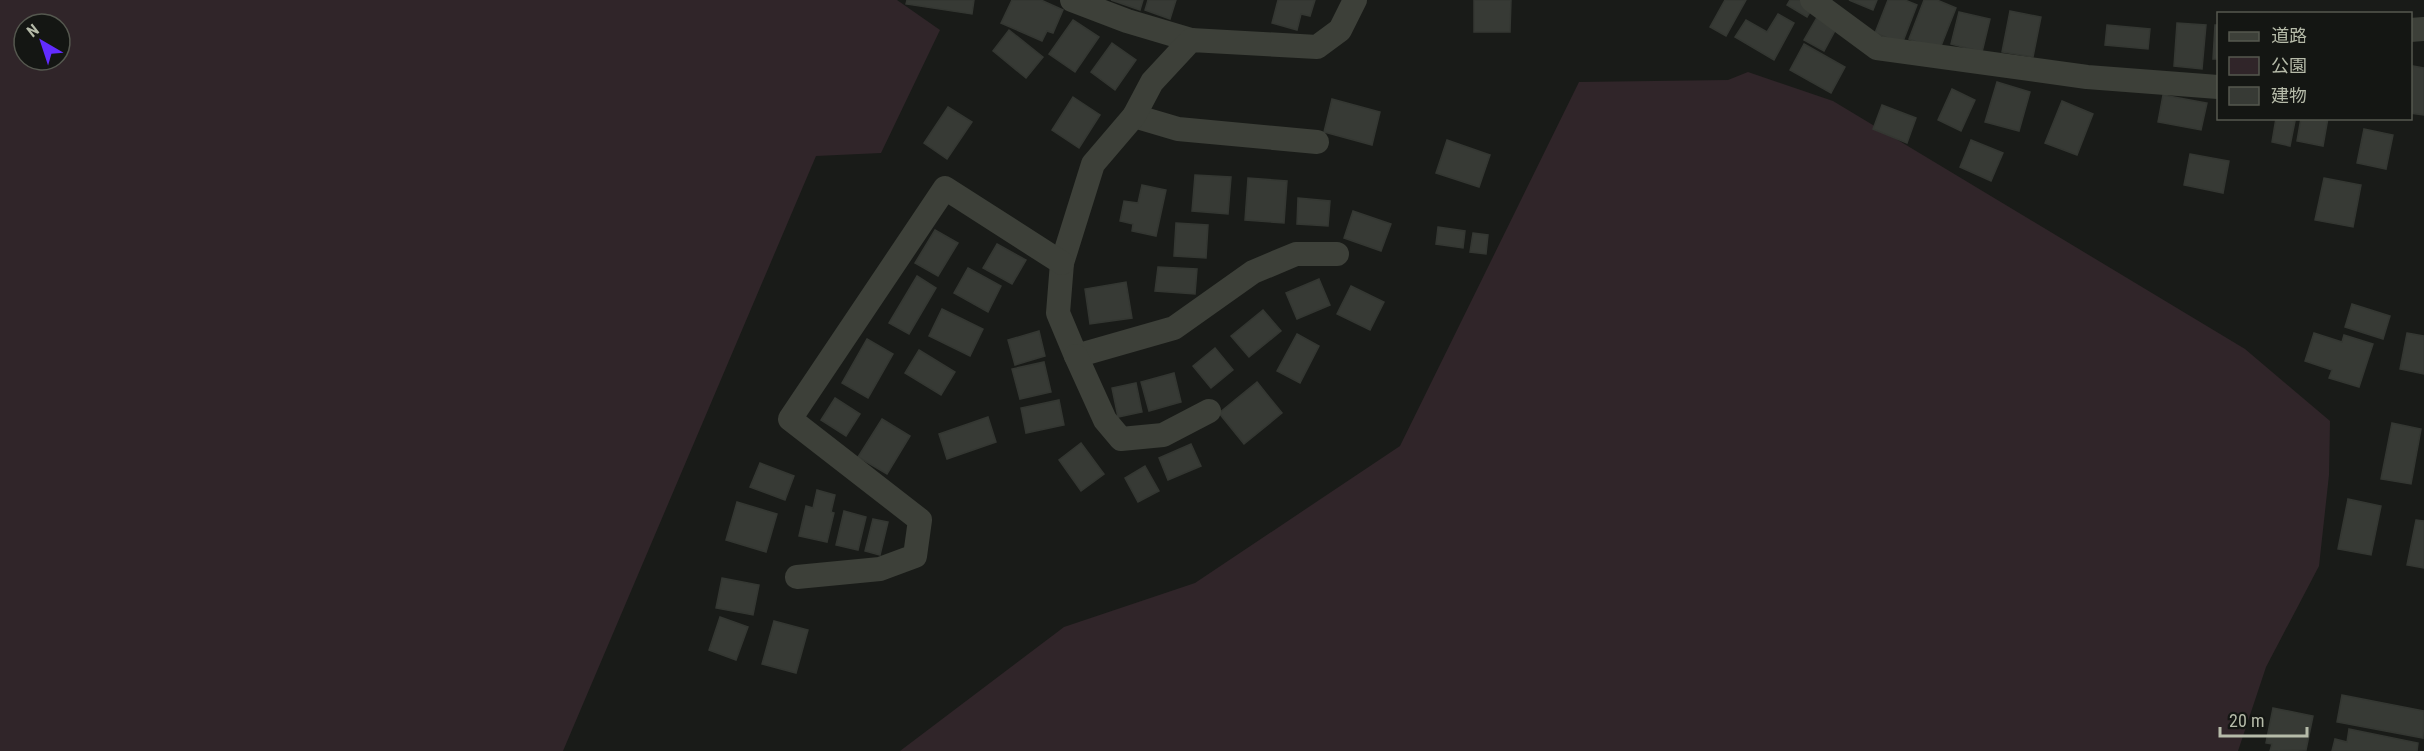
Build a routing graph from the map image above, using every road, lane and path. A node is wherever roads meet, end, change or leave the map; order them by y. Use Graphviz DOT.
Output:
graph roads {
  1 [pos="1072,0"];
  2 [pos="1355,0"];
  3 [pos="1812,0"];
  4 [pos="1191,40"];
  5 [pos="2217,87"];
  6 [pos="1134,116"];
  7 [pos="1317,142"];
  8 [pos="1337,254"];
  9 [pos="1062,263"];
  10 [pos="1076,356"];
  11 [pos="1209,411"];
  12 [pos="797,577"];
  1 -- 4 [label="street"];
  2 -- 4 [label="street"];
  3 -- 5 [label="street"];
  4 -- 6 [label="street"];
  6 -- 7 [label="street"];
  6 -- 9 [label="street"];
  8 -- 10 [label="street"];
  9 -- 10 [label="street"];
  9 -- 12 [label="street"];
  10 -- 11 [label="street"];
}
